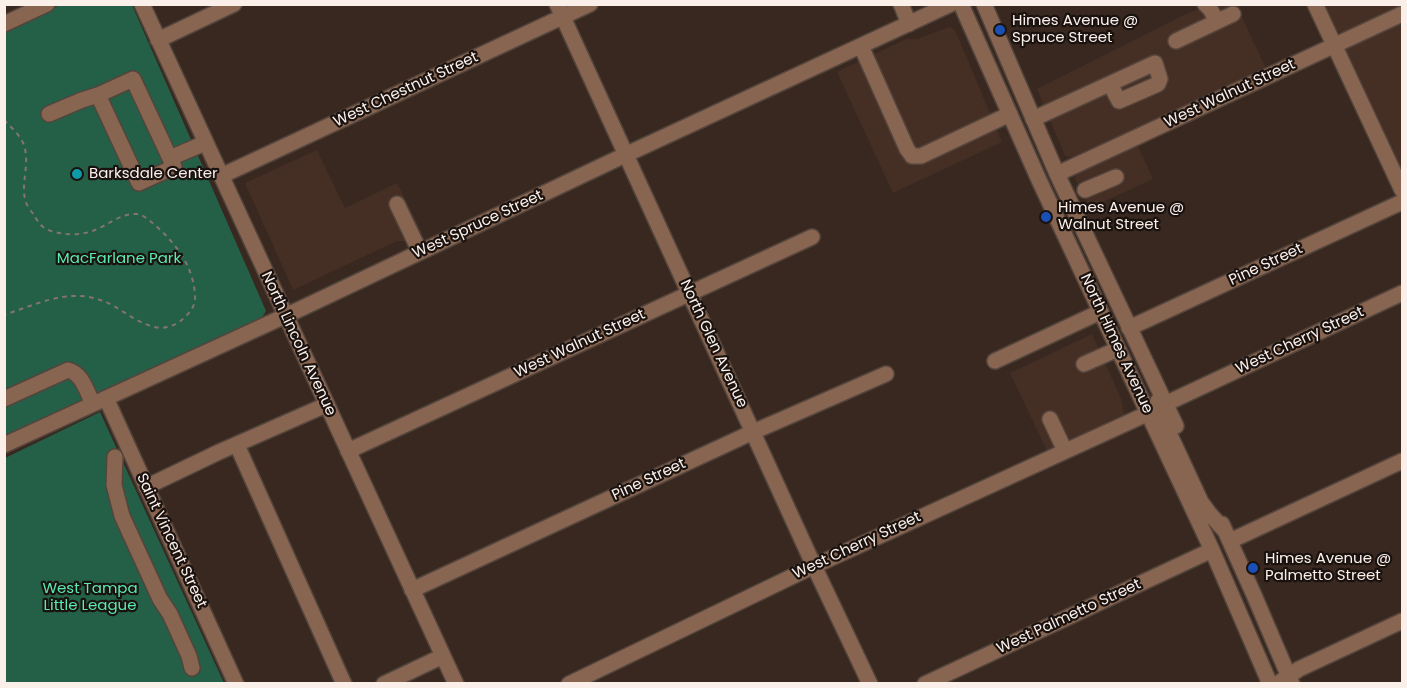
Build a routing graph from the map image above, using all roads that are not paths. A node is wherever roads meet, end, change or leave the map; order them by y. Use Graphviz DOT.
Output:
graph roads {
  1 [pos="47,4"];
  2 [pos="142,4"];
  3 [pos="234,4"];
  4 [pos="590,4"];
  5 [pos="901,4"];
  6 [pos="951,4"];
  7 [pos="961,4"];
  8 [pos="984,4"];
  9 [pos="1205,4"];
  10 [pos="1315,4"];
  11 [pos="560,11"];
  12 [pos="1233,14"];
  13 [pos="1402,14"];
  14 [pos="1217,21"];
  15 [pos="4,24"];
  16 [pos="909,24"];
  17 [pos="158,40"];
  18 [pos="1176,41"];
  19 [pos="1335,45"];
  20 [pos="861,46"];
  21 [pos="1155,63"];
  22 [pos="98,95"];
  23 [pos="49,114"];
  24 [pos="1010,114"];
  25 [pos="1033,119"];
  26 [pos="206,143"];
  27 [pos="625,155"];
  28 [pos="1093,157"];
  29 [pos="170,158"];
  30 [pos="1057,174"];
  31 [pos="221,176"];
  32 [pos="1085,190"];
  33 [pos="1402,190"];
  34 [pos="1402,202"];
  35 [pos="397,204"];
  36 [pos="812,237"];
  37 [pos="420,252"];
  38 [pos="689,293"];
  39 [pos="1402,293"];
  40 [pos="1100,312"];
  41 [pos="285,316"];
  42 [pos="1129,328"];
  43 [pos="1118,349"];
  44 [pos="995,361"];
  45 [pos="1084,364"];
  46 [pos="886,374"];
  47 [pos="4,399"];
  48 [pos="100,401"];
  49 [pos="1165,404"];
  50 [pos="326,405"];
  51 [pos="1148,413"];
  52 [pos="1050,419"];
  53 [pos="753,432"];
  54 [pos="4,445"];
  55 [pos="237,445"];
  56 [pos="129,450"];
  57 [pos="348,451"];
  58 [pos="1065,451"];
  59 [pos="114,457"];
  60 [pos="1402,461"];
  61 [pos="101,469"];
  62 [pos="146,487"];
  63 [pos="1227,536"];
  64 [pos="1212,550"];
  65 [pos="814,566"];
  66 [pos="412,590"];
  67 [pos="1402,621"];
  68 [pos="443,656"];
  69 [pos="192,668"];
  70 [pos="1286,681"];
  71 [pos="236,684"];
  72 [pos="344,684"];
  73 [pos="384,684"];
  74 [pos="456,684"];
  75 [pos="569,684"];
  76 [pos="870,684"];
  77 [pos="925,684"];
  78 [pos="1270,684"];
  1 -- 15 [label="street"];
  2 -- 17 [label="street, North Lincoln Avenue"];
  3 -- 17 [label="street"];
  4 -- 11 [label="street, West Chestnut Street"];
  5 -- 16 [label="street"];
  6 -- 16 [label="street, West Spruce Street"];
  7 -- 24 [label="street, North Himes Avenue"];
  8 -- 25 [label="street, North Himes Avenue"];
  9 -- 14 [label="street"];
  10 -- 19 [label="street"];
  11 -- 27 [label="street, North Glen Avenue"];
  11 -- 31 [label="street, West Chestnut Street"];
  12 -- 14 [label="street"];
  13 -- 19 [label="street, West Walnut Street"];
  14 -- 18 [label="street"];
  16 -- 20 [label="street, West Spruce Street"];
  17 -- 26 [label="street, North Lincoln Avenue"];
  19 -- 28 [label="street, West Walnut Street"];
  19 -- 33 [label="street"];
  20 -- 24 [label="street"];
  20 -- 27 [label="street, West Spruce Street"];
  21 -- 25 [label="street"];
  22 -- 23 [label="street"];
  22 -- 29 [label="street"];
  22 -- 29 [label="street"];
  24 -- 40 [label="street, North Himes Avenue"];
  25 -- 30 [label="street, North Himes Avenue"];
  26 -- 29 [label="street"];
  26 -- 31 [label="street, North Lincoln Avenue"];
  27 -- 37 [label="street, West Spruce Street"];
  27 -- 38 [label="street, North Glen Avenue"];
  28 -- 30 [label="street, West Walnut Street"];
  28 -- 32 [label="street"];
  30 -- 42 [label="street, North Himes Avenue"];
  31 -- 41 [label="street, North Lincoln Avenue"];
  34 -- 42 [label="street, Pine Street"];
  35 -- 37 [label="street"];
  36 -- 38 [label="street, West Walnut Street"];
  37 -- 41 [label="street, West Spruce Street"];
  38 -- 53 [label="street, North Glen Avenue"];
  38 -- 57 [label="street, West Walnut Street"];
  39 -- 49 [label="street, West Cherry Street"];
  40 -- 43 [label="street, North Himes Avenue"];
  40 -- 44 [label="street"];
  41 -- 48 [label="street, West Spruce Street"];
  41 -- 50 [label="street, North Lincoln Avenue"];
  42 -- 49 [label="street, North Himes Avenue"];
  43 -- 45 [label="street"];
  43 -- 49 [label="street"];
  43 -- 51 [label="street, North Himes Avenue"];
  46 -- 53 [label="street, Pine Street"];
  47 -- 48 [label="street, Saint Vincent Street"];
  48 -- 54 [label="street, West Spruce Street"];
  48 -- 56 [label="street, Saint Vincent Street"];
  49 -- 63 [label="street, North Himes Avenue"];
  50 -- 55 [label="street"];
  50 -- 57 [label="street, North Lincoln Avenue"];
  51 -- 58 [label="street, West Cherry Street"];
  51 -- 63 [label="street"];
  51 -- 64 [label="street, North Himes Avenue"];
  52 -- 58 [label="street"];
  53 -- 65 [label="street, North Glen Avenue"];
  53 -- 66 [label="street, Pine Street"];
  55 -- 62 [label="street"];
  55 -- 72 [label="street"];
  56 -- 59 [label="street"];
  56 -- 62 [label="street, Saint Vincent Street"];
  57 -- 66 [label="street, North Lincoln Avenue"];
  58 -- 65 [label="street, West Cherry Street"];
  59 -- 61 [label="street"];
  59 -- 69 [label="street"];
  60 -- 63 [label="street"];
  62 -- 71 [label="street, Saint Vincent Street"];
  63 -- 70 [label="street, North Himes Avenue"];
  64 -- 77 [label="street, West Palmetto Street"];
  64 -- 78 [label="street, North Himes Avenue"];
  65 -- 75 [label="street, West Cherry Street"];
  65 -- 76 [label="street, North Glen Avenue"];
  66 -- 68 [label="street, North Lincoln Avenue"];
  67 -- 70 [label="street"];
  68 -- 73 [label="street"];
  68 -- 74 [label="street, North Lincoln Avenue"];
}
